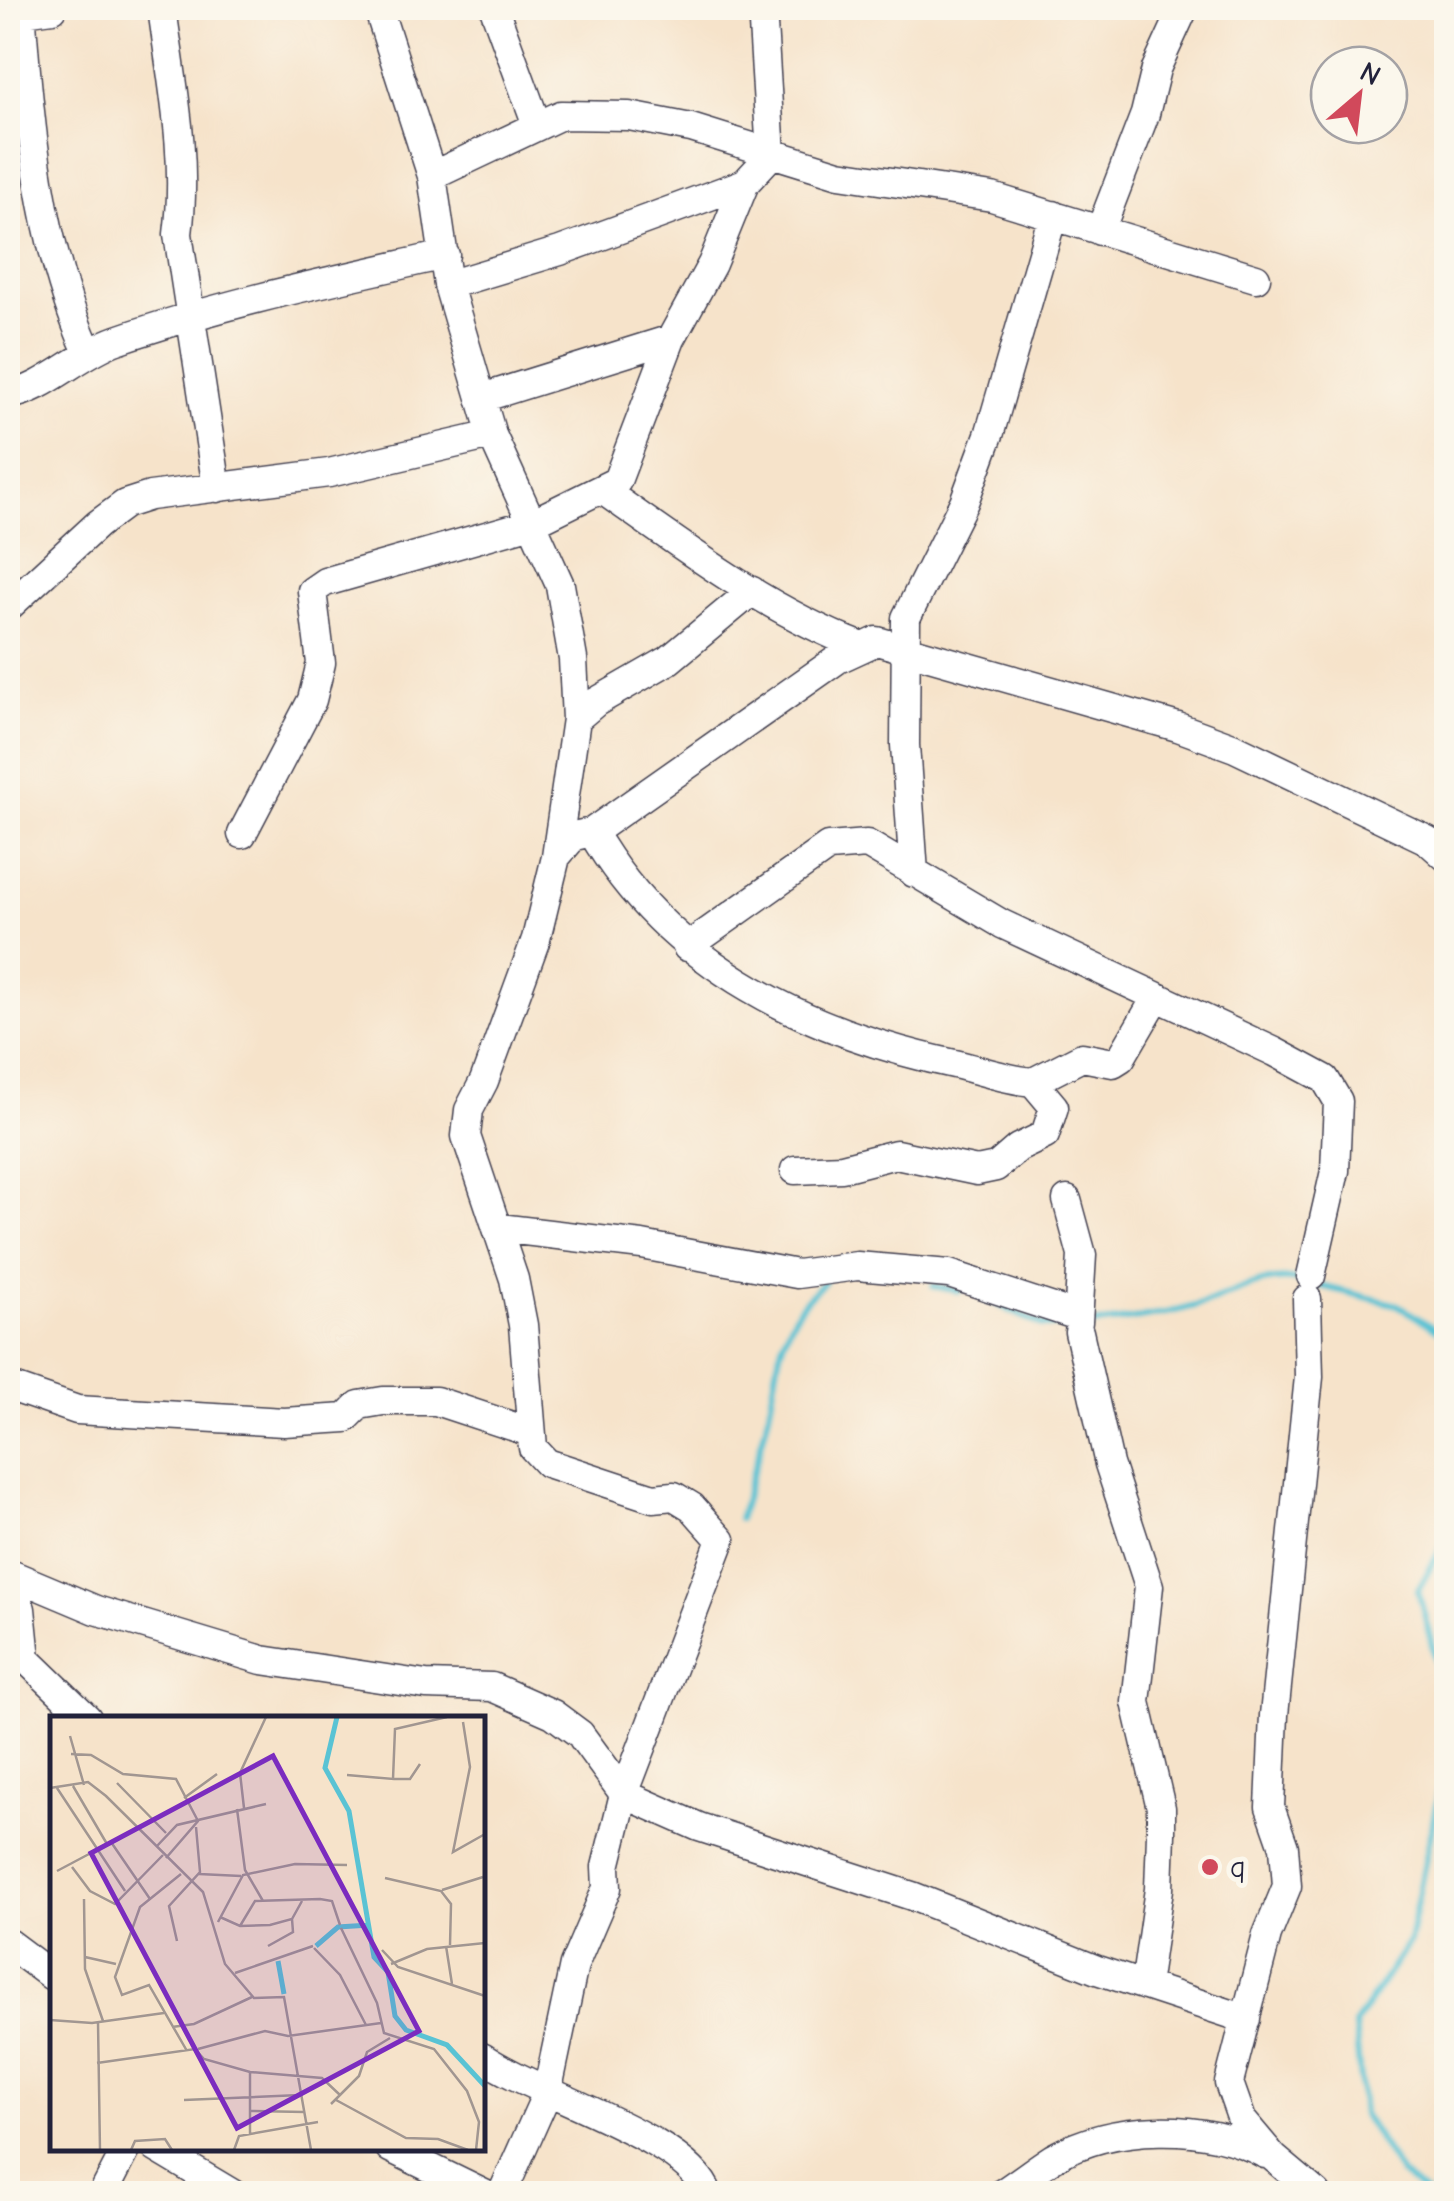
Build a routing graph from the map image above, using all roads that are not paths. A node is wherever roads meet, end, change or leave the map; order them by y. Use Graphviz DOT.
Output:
graph roads {
  1 [pos="53,8"];
  2 [pos="162,8"];
  3 [pos="378,8"];
  4 [pos="494,8"];
  5 [pos="762,8"];
  6 [pos="1184,8"];
  7 [pos="17,11"];
  8 [pos="537,125"];
  9 [pos="770,155"];
  10 [pos="432,176"];
  11 [pos="745,182"];
  12 [pos="1054,215"];
  13 [pos="1100,232"];
  14 [pos="445,254"];
  15 [pos="1256,278"];
  16 [pos="448,285"];
  17 [pos="191,315"];
  18 [pos="671,339"];
  19 [pos="87,350"];
  20 [pos="8,396"];
  21 [pos="482,398"];
  22 [pos="492,435"];
  23 [pos="217,488"];
  24 [pos="604,491"];
  25 [pos="532,522"];
  26 [pos="752,591"];
  27 [pos="8,607"];
  28 [pos="860,646"];
  29 [pos="903,650"];
  30 [pos="576,720"];
  31 [pos="592,832"];
  32 [pos="242,834"];
  33 [pos="556,856"];
  34 [pos="1446,857"];
  35 [pos="914,873"];
  36 [pos="687,947"];
  37 [pos="1156,998"];
  38 [pos="1033,1082"];
  39 [pos="795,1170"];
  40 [pos="1067,1200"];
  41 [pos="499,1228"];
  42 [pos="1078,1324"];
  43 [pos="8,1386"];
  44 [pos="530,1432"];
  45 [pos="8,1573"];
  46 [pos="8,1582"];
  47 [pos="84,1716"];
  48 [pos="624,1794"];
  49 [pos="8,1943"];
  50 [pos="50,1974"];
  51 [pos="1145,1986"];
  52 [pos="1246,2019"];
  53 [pos="485,2059"];
  54 [pos="547,2093"];
  55 [pos="125,2151"];
  56 [pos="161,2151"];
  57 [pos="396,2151"];
  58 [pos="1274,2158"];
  59 [pos="102,2194"];
  60 [pos="233,2194"];
  61 [pos="484,2194"];
  62 [pos="502,2194"];
  63 [pos="708,2194"];
  64 [pos="1001,2194"];
  65 [pos="1317,2194"];
  1 -- 7 [label="street"];
  2 -- 17 [label="street"];
  3 -- 10 [label="street"];
  4 -- 8 [label="street"];
  5 -- 9 [label="street"];
  6 -- 13 [label="street"];
  7 -- 19 [label="street"];
  8 -- 9 [label="street"];
  8 -- 10 [label="street"];
  9 -- 11 [label="street"];
  9 -- 12 [label="street"];
  10 -- 14 [label="street"];
  11 -- 16 [label="street"];
  11 -- 18 [label="street"];
  12 -- 13 [label="street"];
  12 -- 29 [label="street"];
  13 -- 15 [label="street"];
  14 -- 16 [label="street"];
  14 -- 17 [label="street"];
  16 -- 21 [label="street"];
  17 -- 19 [label="street"];
  17 -- 23 [label="street"];
  18 -- 21 [label="street"];
  18 -- 24 [label="street"];
  19 -- 20 [label="street"];
  21 -- 22 [label="street"];
  22 -- 23 [label="street"];
  22 -- 25 [label="street"];
  23 -- 27 [label="street"];
  24 -- 25 [label="street"];
  24 -- 26 [label="street"];
  25 -- 30 [label="street"];
  25 -- 32 [label="street"];
  26 -- 28 [label="street"];
  26 -- 30 [label="street"];
  28 -- 29 [label="street"];
  28 -- 31 [label="street"];
  29 -- 34 [label="street"];
  29 -- 35 [label="street"];
  30 -- 33 [label="street"];
  31 -- 33 [label="street"];
  31 -- 36 [label="street"];
  33 -- 41 [label="street"];
  35 -- 36 [label="street"];
  35 -- 37 [label="street"];
  36 -- 38 [label="street"];
  37 -- 38 [label="street"];
  37 -- 52 [label="street"];
  38 -- 39 [label="street"];
  40 -- 42 [label="street"];
  41 -- 42 [label="street"];
  41 -- 44 [label="street"];
  42 -- 51 [label="street"];
  43 -- 44 [label="street"];
  44 -- 48 [label="street"];
  45 -- 48 [label="street"];
  46 -- 47 [label="street"];
  48 -- 51 [label="street"];
  48 -- 54 [label="street"];
  49 -- 50 [label="street"];
  51 -- 52 [label="street"];
  52 -- 58 [label="street"];
  53 -- 54 [label="street"];
  54 -- 62 [label="street"];
  54 -- 63 [label="street"];
  55 -- 59 [label="street"];
  56 -- 60 [label="street"];
  57 -- 61 [label="street"];
  58 -- 64 [label="street"];
  58 -- 65 [label="street"];
}
